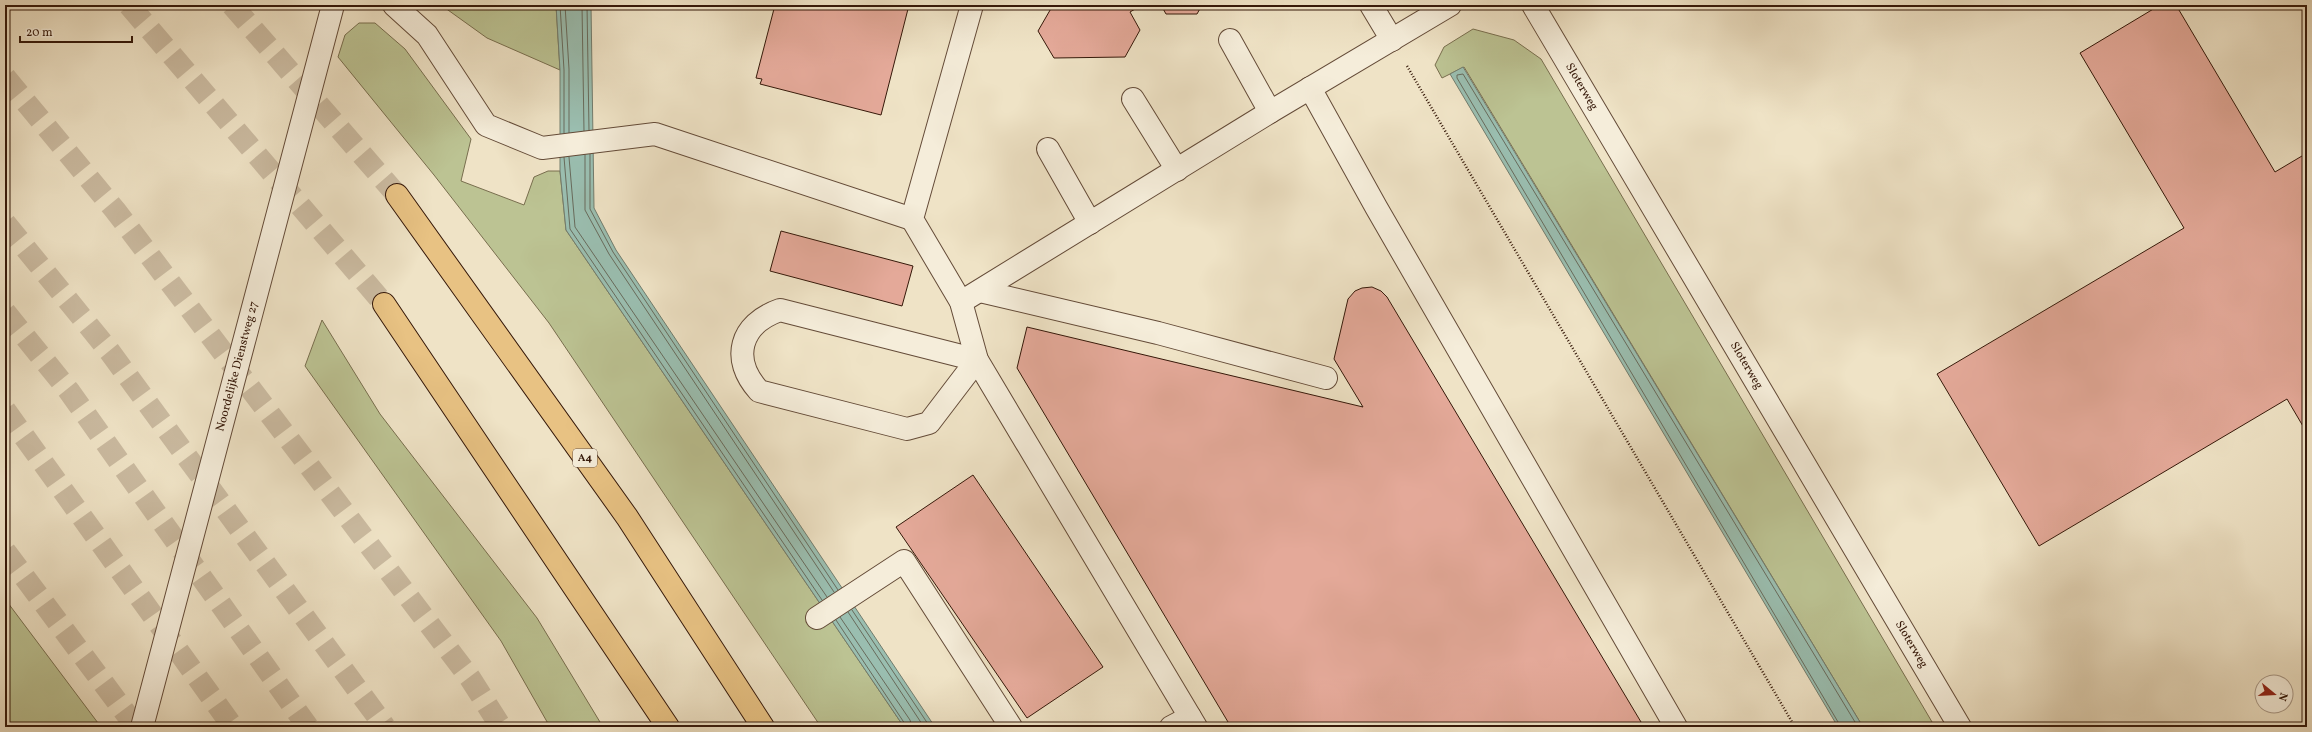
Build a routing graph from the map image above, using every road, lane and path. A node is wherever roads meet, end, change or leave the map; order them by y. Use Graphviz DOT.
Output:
graph roads {
  1 [pos="333,5"];
  2 [pos="394,5"];
  3 [pos="972,5"];
  4 [pos="1371,5"];
  5 [pos="1450,5"];
  6 [pos="1533,5"];
  7 [pos="1230,40"];
  8 [pos="1392,40"];
  9 [pos="1310,88"];
  10 [pos="1133,99"];
  11 [pos="1270,112"];
  12 [pos="1048,149"];
  13 [pos="1177,170"];
  14 [pos="397,195"];
  15 [pos="912,219"];
  16 [pos="1090,223"];
  17 [pos="980,291"];
  18 [pos="961,302"];
  19 [pos="384,304"];
  20 [pos="977,360"];
  21 [pos="1326,378"];
  22 [pos="817,618"];
  23 [pos="1193,722"];
  24 [pos="142,727"];
  25 [pos="668,727"];
  26 [pos="763,727"];
  27 [pos="1011,727"];
  28 [pos="1171,727"];
  29 [pos="1676,727"];
  30 [pos="1795,727"];
  31 [pos="1960,727"];
  1 -- 24 [label="street, Noordelijke Dienstweg 27"];
  2 -- 15 [label="street"];
  3 -- 15 [label="street"];
  4 -- 8 [label="street"];
  5 -- 8 [label="street"];
  6 -- 31 [label="street, Sloterweg"];
  7 -- 11 [label="street"];
  8 -- 9 [label="street"];
  8 -- 30 [label="path"];
  9 -- 11 [label="street"];
  9 -- 29 [label="street"];
  10 -- 13 [label="street"];
  11 -- 13 [label="street"];
  12 -- 16 [label="street"];
  13 -- 16 [label="street"];
  14 -- 26 [label="highway, A4"];
  15 -- 18 [label="street"];
  16 -- 17 [label="street"];
  17 -- 18 [label="street"];
  17 -- 21 [label="street"];
  18 -- 20 [label="street"];
  19 -- 25 [label="highway"];
  20 -- 20 [label="street"];
  20 -- 23 [label="street"];
  22 -- 27 [label="street"];
  23 -- 28 [label="street"];
}
